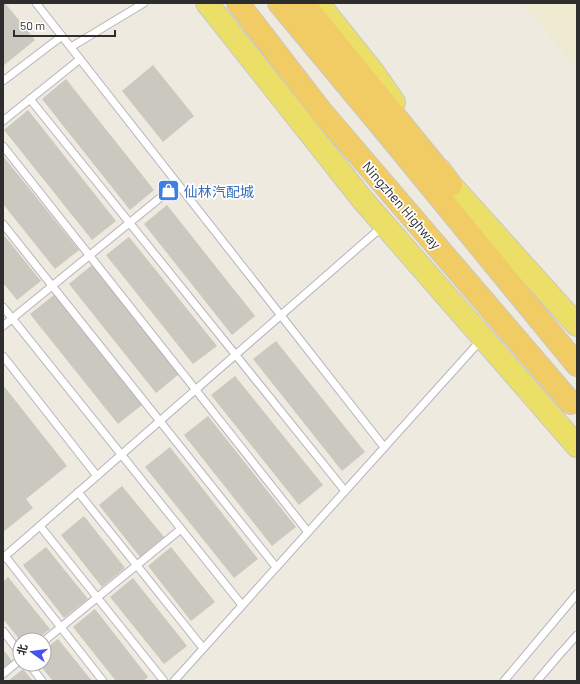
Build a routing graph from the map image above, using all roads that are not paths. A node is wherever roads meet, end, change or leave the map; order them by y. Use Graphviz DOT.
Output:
graph roads {
  1 [pos="36,3"];
  2 [pos="144,3"];
  3 [pos="207,3"];
  4 [pos="238,3"];
  5 [pos="279,3"];
  6 [pos="303,3"];
  7 [pos="318,3"];
  8 [pos="62,36"];
  9 [pos="70,47"];
  10 [pos="80,59"];
  11 [pos="3,81"];
  12 [pos="30,99"];
  13 [pos="3,121"];
  14 [pos="3,146"];
  15 [pos="177,184"];
  16 [pos="451,185"];
  17 [pos="129,223"];
  18 [pos="3,224"];
  19 [pos="385,225"];
  20 [pos="89,255"];
  21 [pos="52,286"];
  22 [pos="3,307"];
  23 [pos="281,316"];
  24 [pos="12,318"];
  25 [pos="577,324"];
  26 [pos="3,326"];
  27 [pos="483,338"];
  28 [pos="236,355"];
  29 [pos="3,356"];
  30 [pos="577,365"];
  31 [pos="195,390"];
  32 [pos="571,403"];
  33 [pos="160,421"];
  34 [pos="573,439"];
  35 [pos="384,447"];
  36 [pos="122,455"];
  37 [pos="97,476"];
  38 [pos="345,491"];
  39 [pos="78,492"];
  40 [pos="40,526"];
  41 [pos="181,528"];
  42 [pos="308,532"];
  43 [pos="4,557"];
  44 [pos="136,565"];
  45 [pos="276,567"];
  46 [pos="577,594"];
  47 [pos="97,597"];
  48 [pos="242,605"];
  49 [pos="60,627"];
  50 [pos="3,631"];
  51 [pos="52,634"];
  52 [pos="577,635"];
  53 [pos="12,643"];
  54 [pos="203,648"];
  55 [pos="12,667"];
  56 [pos="35,672"];
  57 [pos="3,674"];
  58 [pos="42,681"];
  59 [pos="103,681"];
  60 [pos="164,681"];
  61 [pos="174,681"];
  62 [pos="504,681"];
  63 [pos="537,681"];
  1 -- 8 [label="lane"];
  2 -- 9 [label="lane"];
  3 -- 19 [label="main road"];
  4 -- 32 [label="highway, Ningzhen Highway"];
  5 -- 30 [label="highway"];
  6 -- 16 [label="highway"];
  7 -- 16 [label="main road"];
  8 -- 9 [label="lane"];
  8 -- 11 [label="lane"];
  9 -- 10 [label="lane"];
  10 -- 12 [label="lane"];
  10 -- 15 [label="lane"];
  12 -- 13 [label="lane"];
  12 -- 17 [label="lane"];
  14 -- 20 [label="lane"];
  15 -- 17 [label="lane"];
  15 -- 23 [label="lane"];
  16 -- 25 [label="main road"];
  17 -- 20 [label="lane"];
  17 -- 28 [label="lane"];
  18 -- 21 [label="lane"];
  19 -- 23 [label="lane"];
  19 -- 27 [label="main road"];
  20 -- 21 [label="lane"];
  20 -- 31 [label="lane"];
  21 -- 24 [label="lane"];
  21 -- 33 [label="lane"];
  22 -- 24 [label="lane"];
  23 -- 28 [label="lane"];
  23 -- 35 [label="lane"];
  24 -- 26 [label="lane"];
  24 -- 36 [label="lane"];
  27 -- 34 [label="main road"];
  27 -- 35 [label="lane"];
  28 -- 31 [label="lane"];
  28 -- 38 [label="lane"];
  29 -- 37 [label="lane"];
  31 -- 33 [label="lane"];
  31 -- 42 [label="lane"];
  33 -- 36 [label="lane"];
  33 -- 45 [label="lane"];
  35 -- 38 [label="lane"];
  36 -- 37 [label="lane"];
  36 -- 41 [label="lane"];
  37 -- 39 [label="lane"];
  38 -- 42 [label="lane"];
  39 -- 40 [label="lane"];
  39 -- 44 [label="lane"];
  40 -- 43 [label="lane"];
  40 -- 47 [label="lane"];
  41 -- 44 [label="lane"];
  41 -- 48 [label="lane"];
  42 -- 45 [label="lane"];
  43 -- 49 [label="lane"];
  44 -- 47 [label="lane"];
  44 -- 54 [label="lane"];
  45 -- 48 [label="lane"];
  46 -- 62 [label="lane"];
  47 -- 49 [label="lane"];
  47 -- 60 [label="lane"];
  48 -- 54 [label="lane"];
  49 -- 51 [label="lane"];
  49 -- 59 [label="lane"];
  50 -- 53 [label="lane"];
  52 -- 63 [label="lane"];
  54 -- 61 [label="lane"];
  55 -- 57 [label="lane"];
  56 -- 58 [label="lane"];
}
